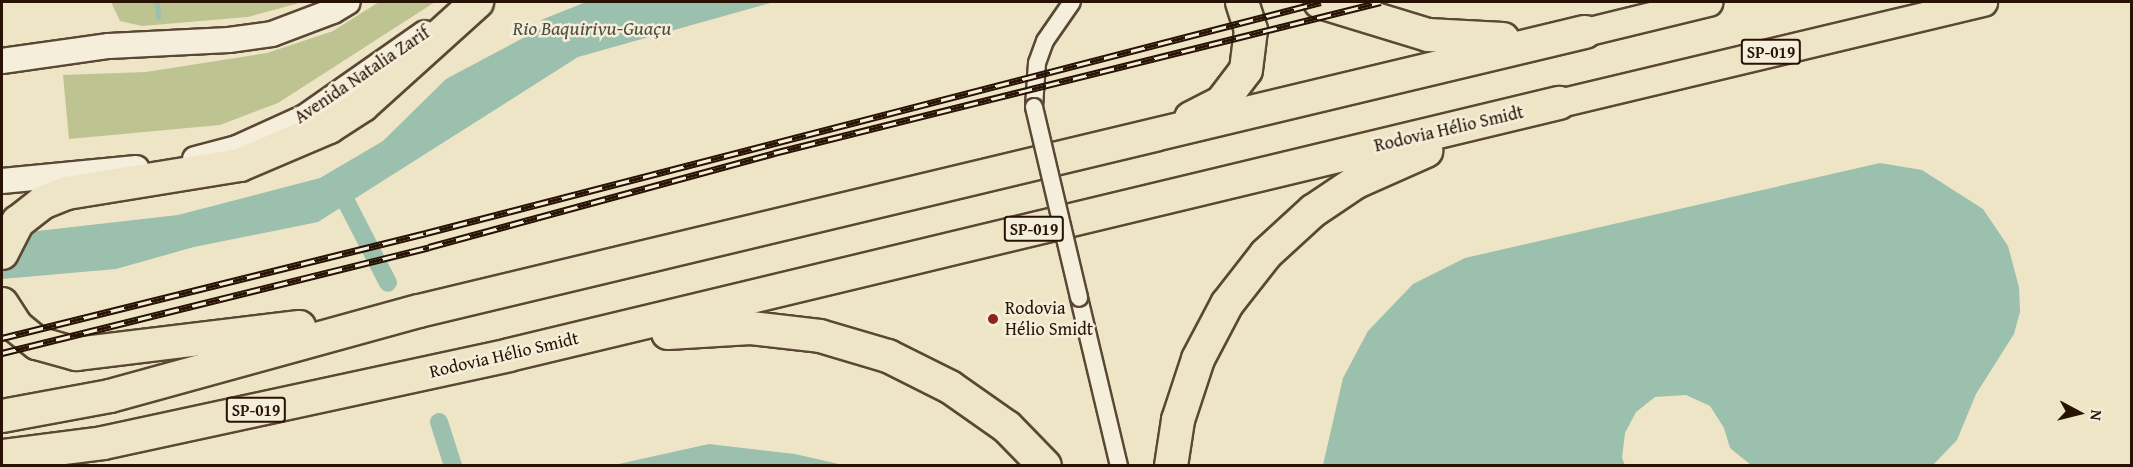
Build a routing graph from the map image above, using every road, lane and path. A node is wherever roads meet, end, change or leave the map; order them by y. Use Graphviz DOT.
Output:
graph roads {
  1 [pos="348,2"];
  2 [pos="470,2"];
  3 [pos="477,2"];
  4 [pos="1072,2"];
  5 [pos="1242,2"];
  6 [pos="1320,2"];
  7 [pos="1708,2"];
  8 [pos="1983,2"];
  9 [pos="1585,32"];
  10 [pos="2,61"];
  11 [pos="1559,103"];
  12 [pos="1130,143"];
  13 [pos="2,181"];
  14 [pos="2,253"];
  15 [pos="2,304"];
  16 [pos="419,311"];
  17 [pos="509,355"];
  18 [pos="2,416"];
  19 [pos="2,456"];
  20 [pos="1045,465"];
  21 [pos="1119,465"];
  22 [pos="1171,465"];
  1 -- 10 [label="main road"];
  2 -- 13 [label="main road, Avenida Natalia Zarif"];
  3 -- 14 [label="highway"];
  4 -- 21 [label="street, bridge"];
  5 -- 12 [label="highway"];
  6 -- 9 [label="highway"];
  7 -- 9 [label="main road"];
  8 -- 11 [label="main road, Rodovia Hélio Smidt / SP-019"];
  9 -- 12 [label="highway"];
  11 -- 17 [label="highway, Rodovia Hélio Smidt / SP-019"];
  11 -- 22 [label="highway"];
  12 -- 16 [label="highway"];
  15 -- 16 [label="highway"];
  16 -- 18 [label="highway"];
  17 -- 19 [label="highway, Rodovia Hélio Smidt / SP-019"];
  17 -- 20 [label="highway"];
}
